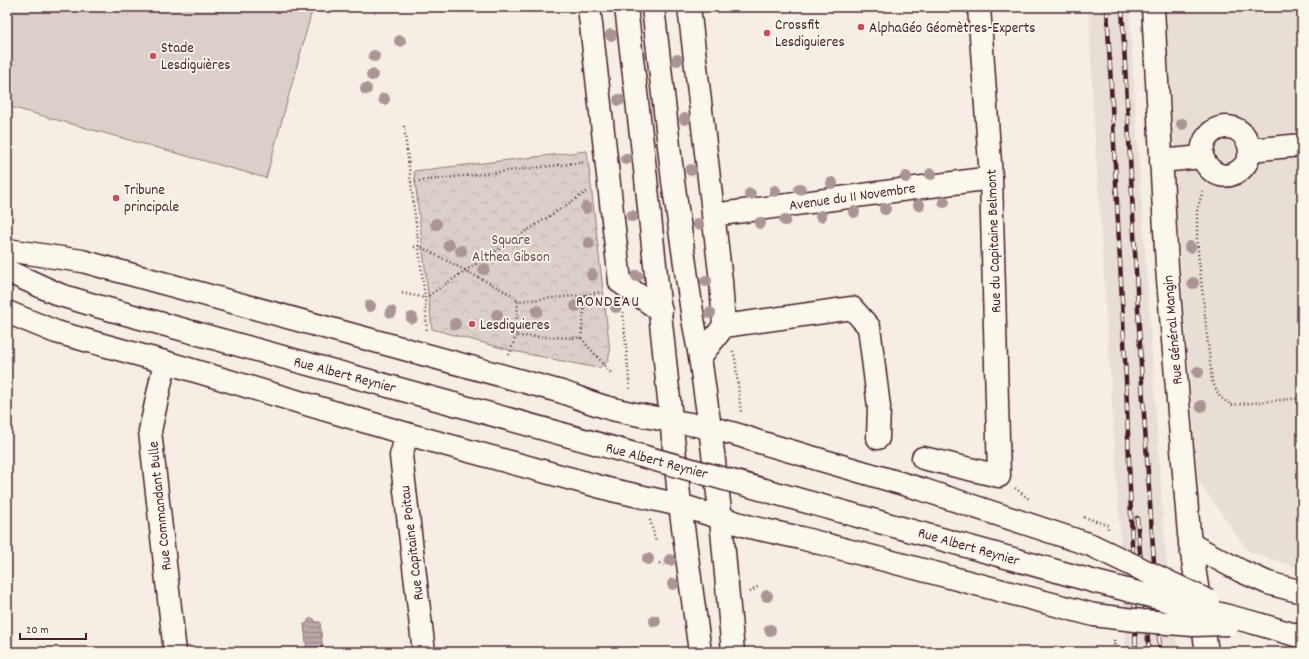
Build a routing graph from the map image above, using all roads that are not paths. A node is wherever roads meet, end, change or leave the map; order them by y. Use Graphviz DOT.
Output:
graph roads {
  1 [pos="589,7"];
  2 [pos="626,7"];
  3 [pos="653,7"];
  4 [pos="689,7"];
  5 [pos="979,7"];
  6 [pos="1153,7"];
  7 [pos="1302,145"];
  8 [pos="1250,150"];
  9 [pos="1162,162"];
  10 [pos="1206,163"];
  11 [pos="991,178"];
  12 [pos="713,215"];
  13 [pos="7,250"];
  14 [pos="7,271"];
  15 [pos="7,289"];
  16 [pos="60,295"];
  17 [pos="7,312"];
  18 [pos="661,312"];
  19 [pos="724,326"];
  20 [pos="700,357"];
  21 [pos="165,362"];
  22 [pos="671,421"];
  23 [pos="710,428"];
  24 [pos="407,434"];
  25 [pos="878,438"];
  26 [pos="923,458"];
  27 [pos="680,505"];
  28 [pos="722,519"];
  29 [pos="1190,544"];
  30 [pos="1302,592"];
  31 [pos="1254,623"];
  32 [pos="1302,637"];
  33 [pos="175,652"];
  34 [pos="424,652"];
  35 [pos="700,652"];
  36 [pos="733,652"];
  37 [pos="1206,652"];
  1 -- 18 [label="main road"];
  2 -- 18 [label="main road"];
  3 -- 20 [label="main road"];
  4 -- 12 [label="main road"];
  5 -- 11 [label="main road, Rue du Capitaine Belmont"];
  6 -- 9 [label="main road, Rue Général Mangin"];
  7 -- 8 [label="main road"];
  8 -- 10 [label="main road"];
  8 -- 10 [label="main road"];
  9 -- 10 [label="main road"];
  9 -- 29 [label="main road, Rue Général Mangin"];
  11 -- 12 [label="main road, Avenue du 11 Novembre"];
  11 -- 26 [label="main road, Rue du Capitaine Belmont"];
  12 -- 19 [label="main road"];
  13 -- 22 [label="main road"];
  14 -- 16 [label="main road, Rue Albert Reynier"];
  15 -- 16 [label="main road, Rue Albert Reynier"];
  16 -- 31 [label="main road, Rue Albert Reynier, bridge"];
  17 -- 21 [label="main road"];
  18 -- 22 [label="main road"];
  19 -- 20 [label="main road"];
  19 -- 25 [label="main road"];
  20 -- 23 [label="main road"];
  21 -- 24 [label="main road"];
  21 -- 33 [label="main road, Rue Commandant Bulle"];
  22 -- 23 [label="main road"];
  22 -- 27 [label="main road"];
  23 -- 28 [label="main road"];
  23 -- 31 [label="main road, bridge"];
  24 -- 27 [label="main road"];
  24 -- 34 [label="main road, Rue Capitaine Poitau"];
  27 -- 28 [label="main road"];
  27 -- 35 [label="main road"];
  28 -- 31 [label="main road, bridge"];
  28 -- 36 [label="main road"];
  29 -- 30 [label="main road"];
  29 -- 37 [label="main road, Rue Général Mangin"];
  31 -- 32 [label="main road"];
}
